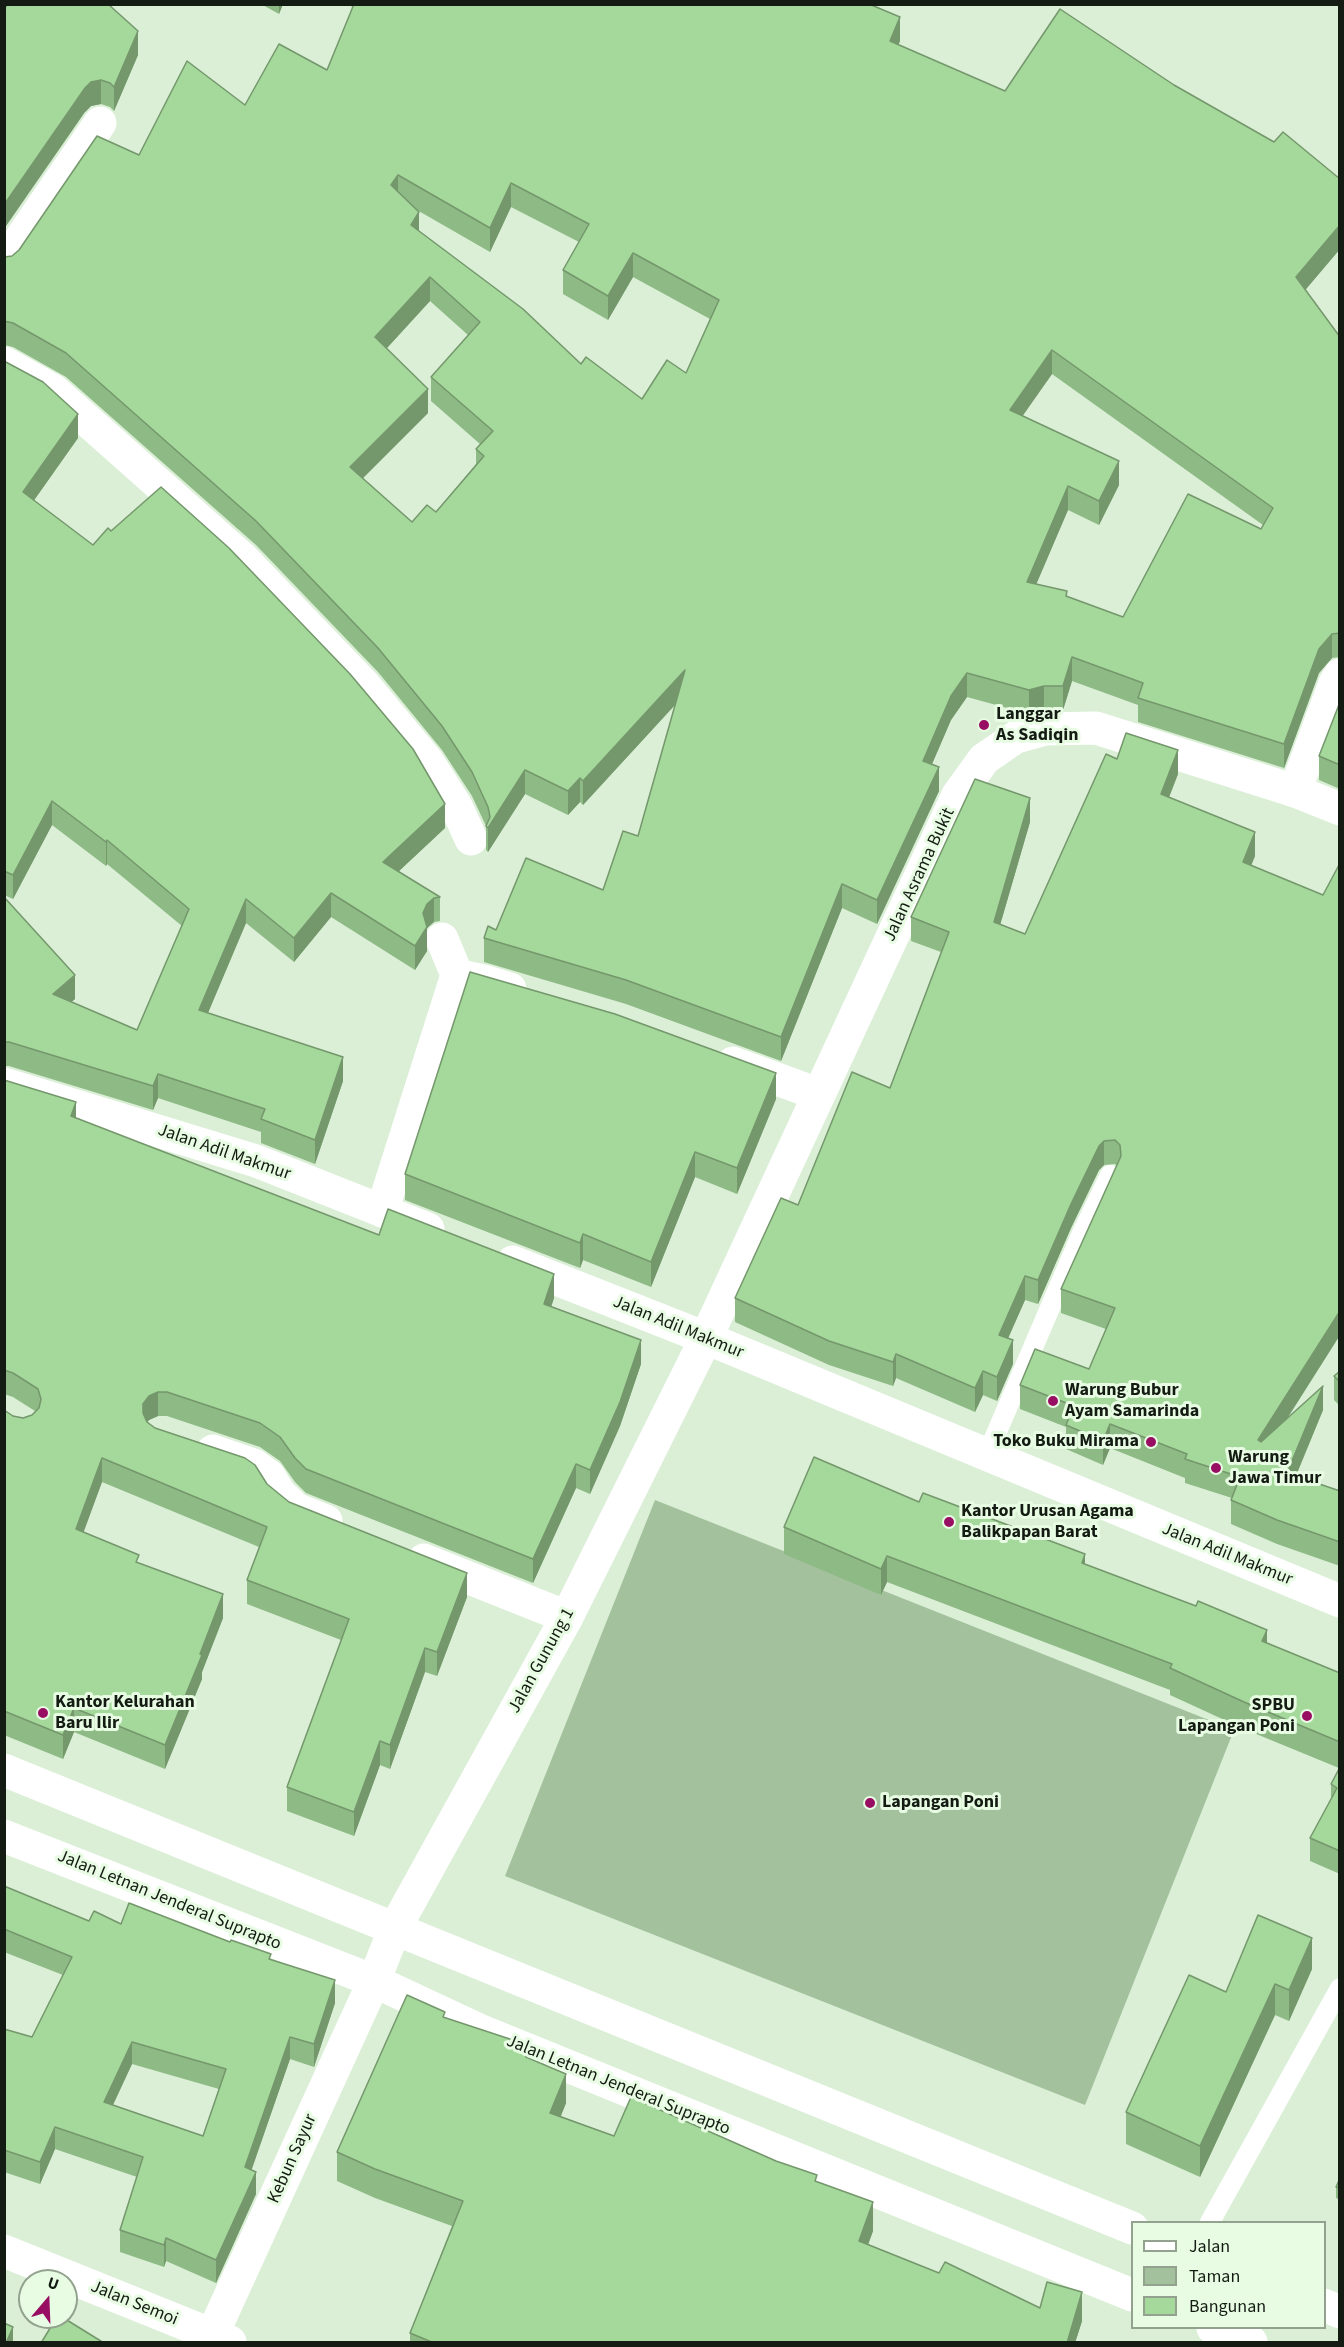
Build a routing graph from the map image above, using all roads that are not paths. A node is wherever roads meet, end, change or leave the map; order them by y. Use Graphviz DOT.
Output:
graph roads {
  1 [pos="100,123"];
  2 [pos="4,263"];
  3 [pos="4,363"];
  4 [pos="1340,675"];
  5 [pos="1295,791"];
  6 [pos="1340,809"];
  7 [pos="471,839"];
  8 [pos="442,939"];
  9 [pos="457,975"];
  10 [pos="543,999"];
  11 [pos="709,1054"];
  12 [pos="4,1084"];
  13 [pos="818,1094"];
  14 [pos="1110,1175"];
  15 [pos="382,1211"];
  16 [pos="706,1338"];
  17 [pos="182,1441"];
  18 [pos="987,1455"];
  19 [pos="350,1530"];
  20 [pos="393,1548"];
  21 [pos="1340,1601"];
  22 [pos="567,1617"];
  23 [pos="4,1770"];
  24 [pos="4,1836"];
  25 [pos="394,1928"];
  26 [pos="374,1981"];
  27 [pos="1340,1988"];
  28 [pos="1211,2221"];
  29 [pos="1131,2228"];
  30 [pos="4,2251"];
  31 [pos="1131,2295"];
  32 [pos="1326,2306"];
  33 [pos="1340,2312"];
  34 [pos="1216,2329"];
  35 [pos="217,2340"];
  36 [pos="1251,2343"];
  1 -- 2 [label="street"];
  3 -- 7 [label="street"];
  4 -- 5 [label="street"];
  5 -- 6 [label="street, Jalan Asrama Bukit"];
  5 -- 13 [label="street, Jalan Asrama Bukit"];
  8 -- 9 [label="street"];
  9 -- 10 [label="street"];
  9 -- 15 [label="street"];
  11 -- 13 [label="street"];
  12 -- 15 [label="street, Jalan Adil Makmur"];
  13 -- 16 [label="street, Jalan Asrama Bukit"];
  14 -- 18 [label="lane"];
  15 -- 16 [label="street, Jalan Adil Makmur"];
  16 -- 18 [label="street, Jalan Adil Makmur"];
  16 -- 22 [label="street, Jalan Gunung 1"];
  17 -- 19 [label="street"];
  18 -- 21 [label="street, Jalan Adil Makmur"];
  20 -- 22 [label="street"];
  22 -- 25 [label="street, Jalan Gunung 1"];
  23 -- 25 [label="street"];
  24 -- 26 [label="street, Jalan Letnan Jenderal Suprapto"];
  25 -- 26 [label="street, Jalan Gunung 1"];
  25 -- 29 [label="street"];
  26 -- 31 [label="street, Jalan Letnan Jenderal Suprapto"];
  26 -- 35 [label="street, Kebun Sayur"];
  27 -- 28 [label="lane"];
  30 -- 35 [label="street, Jalan Semoi"];
  32 -- 33 [label="street"];
  34 -- 36 [label="street"];
}
